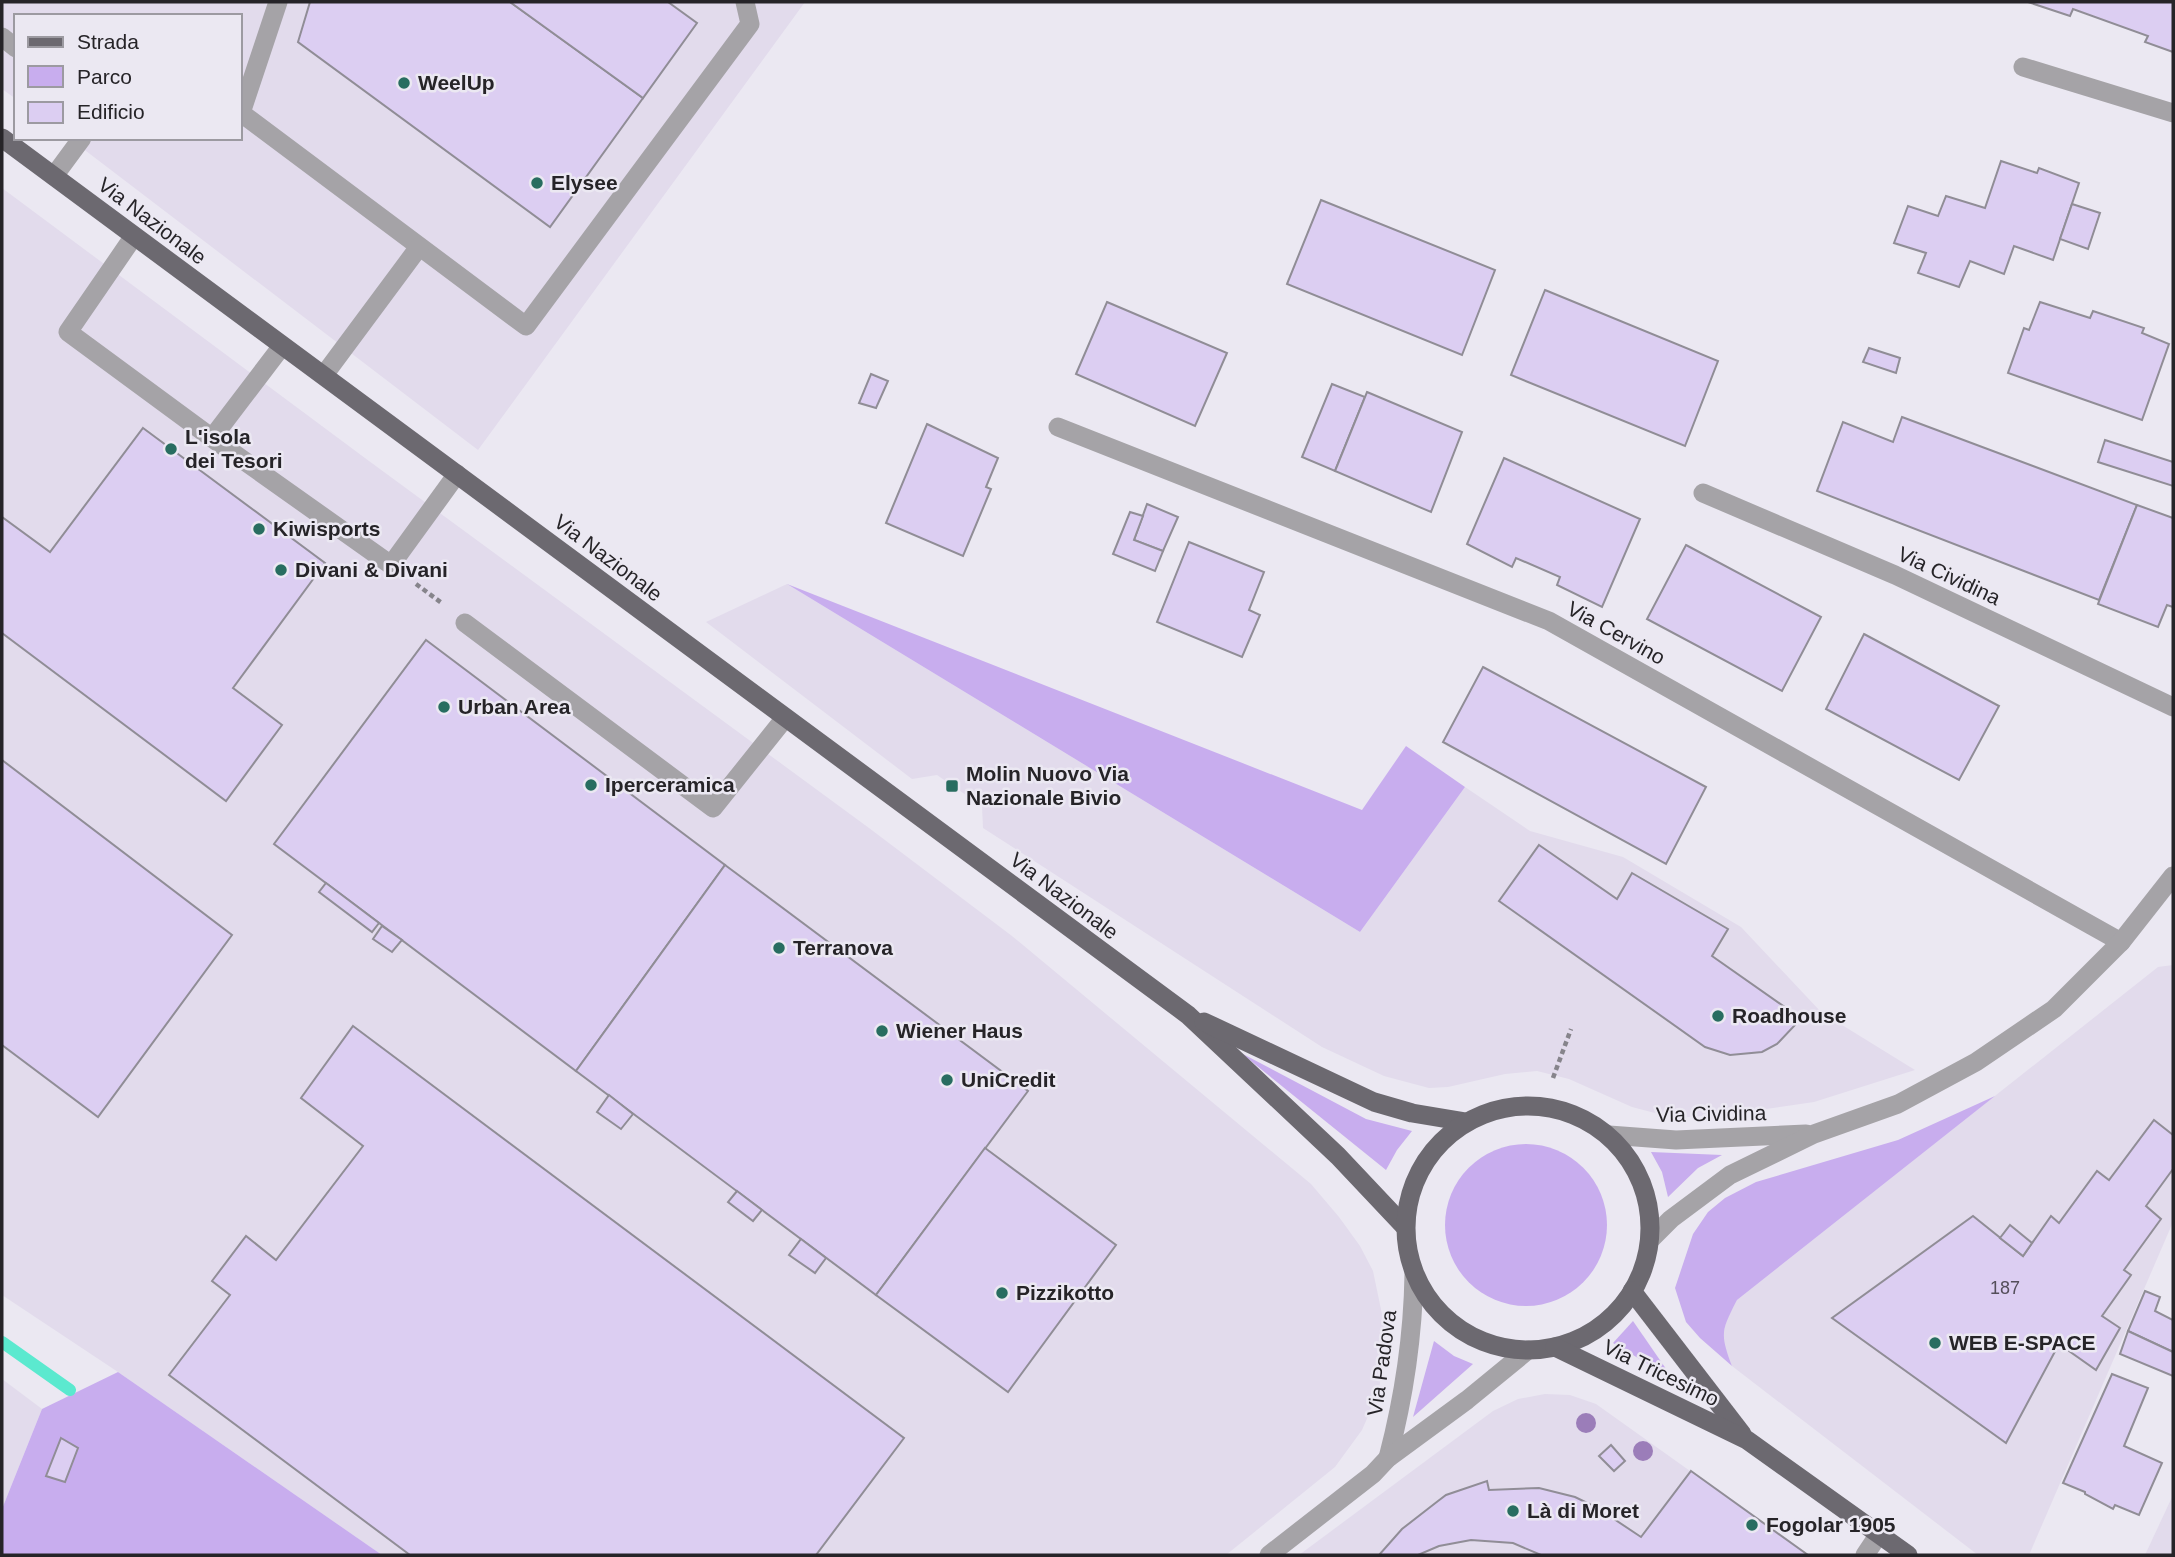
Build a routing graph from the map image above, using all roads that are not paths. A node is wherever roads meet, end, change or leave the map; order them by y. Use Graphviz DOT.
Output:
graph roads {
  1 [pos="278,2"];
  2 [pos="745,2"];
  3 [pos="2022,67"];
  4 [pos="242,110"];
  5 [pos="2173,113"];
  6 [pos="242,114"];
  7 [pos="2,139"];
  8 [pos="81,140"];
  9 [pos="54,177"];
  10 [pos="134,236"];
  11 [pos="419,247"];
  12 [pos="282,346"];
  13 [pos="324,375"];
  14 [pos="1058,427"];
  15 [pos="212,438"];
  16 [pos="457,474"];
  17 [pos="1703,493"];
  18 [pos="465,622"];
  19 [pos="2173,707"];
  20 [pos="785,718"];
  21 [pos="2173,876"];
  22 [pos="2120,942"];
  23 [pos="1188,1015"];
  24 [pos="1466,1122"];
  25 [pos="1814,1134"];
  26 [pos="1609,1135"];
  27 [pos="1405,1227"];
  28 [pos="1650,1240"];
  29 [pos="1414,1273"];
  30 [pos="1632,1291"];
  31 [pos="1555,1347"];
  32 [pos="1528,1350"];
  33 [pos="1746,1440"];
  34 [pos="1388,1458"];
  35 [pos="1878,1534"];
  36 [pos="1269,1555"];
  37 [pos="1865,1555"];
  38 [pos="1908,1555"];
  1 -- 4 [label="street"];
  2 -- 11 [label="street"];
  3 -- 5 [label="street"];
  6 -- 11 [label="street"];
  7 -- 9 [label="main road, Via Nazionale"];
  8 -- 9 [label="street"];
  9 -- 10 [label="main road, Via Nazionale"];
  10 -- 12 [label="main road, Via Nazionale"];
  10 -- 15 [label="street"];
  11 -- 13 [label="street"];
  12 -- 13 [label="main road, Via Nazionale"];
  12 -- 15 [label="street"];
  13 -- 16 [label="main road, Via Nazionale"];
  14 -- 22 [label="street, Via Cervino"];
  15 -- 16 [label="street"];
  16 -- 20 [label="main road, Via Nazionale"];
  17 -- 19 [label="street, Via Cividina"];
  18 -- 20 [label="street"];
  20 -- 23 [label="main road, Via Nazionale"];
  21 -- 22 [label="street, Via Cividina"];
  22 -- 25 [label="street, Via Cividina"];
  23 -- 24 [label="main road, Via Nazionale"];
  23 -- 27 [label="main road, Via Nazionale"];
  24 -- 26 [label="main road"];
  24 -- 27 [label="main road"];
  25 -- 26 [label="street, Via Cividina"];
  25 -- 28 [label="street, Via Cividina"];
  26 -- 28 [label="main road"];
  27 -- 29 [label="main road"];
  28 -- 30 [label="main road"];
  29 -- 32 [label="main road"];
  29 -- 34 [label="street, Via Padova"];
  30 -- 31 [label="main road"];
  30 -- 33 [label="main road, Via Tricesimo"];
  31 -- 32 [label="main road"];
  31 -- 33 [label="main road, Via Tricesimo"];
  32 -- 34 [label="street"];
  33 -- 35 [label="main road, Via Tricesimo"];
  34 -- 36 [label="street"];
  35 -- 37 [label="street"];
  35 -- 38 [label="main road, Via Tricesimo"];
}
